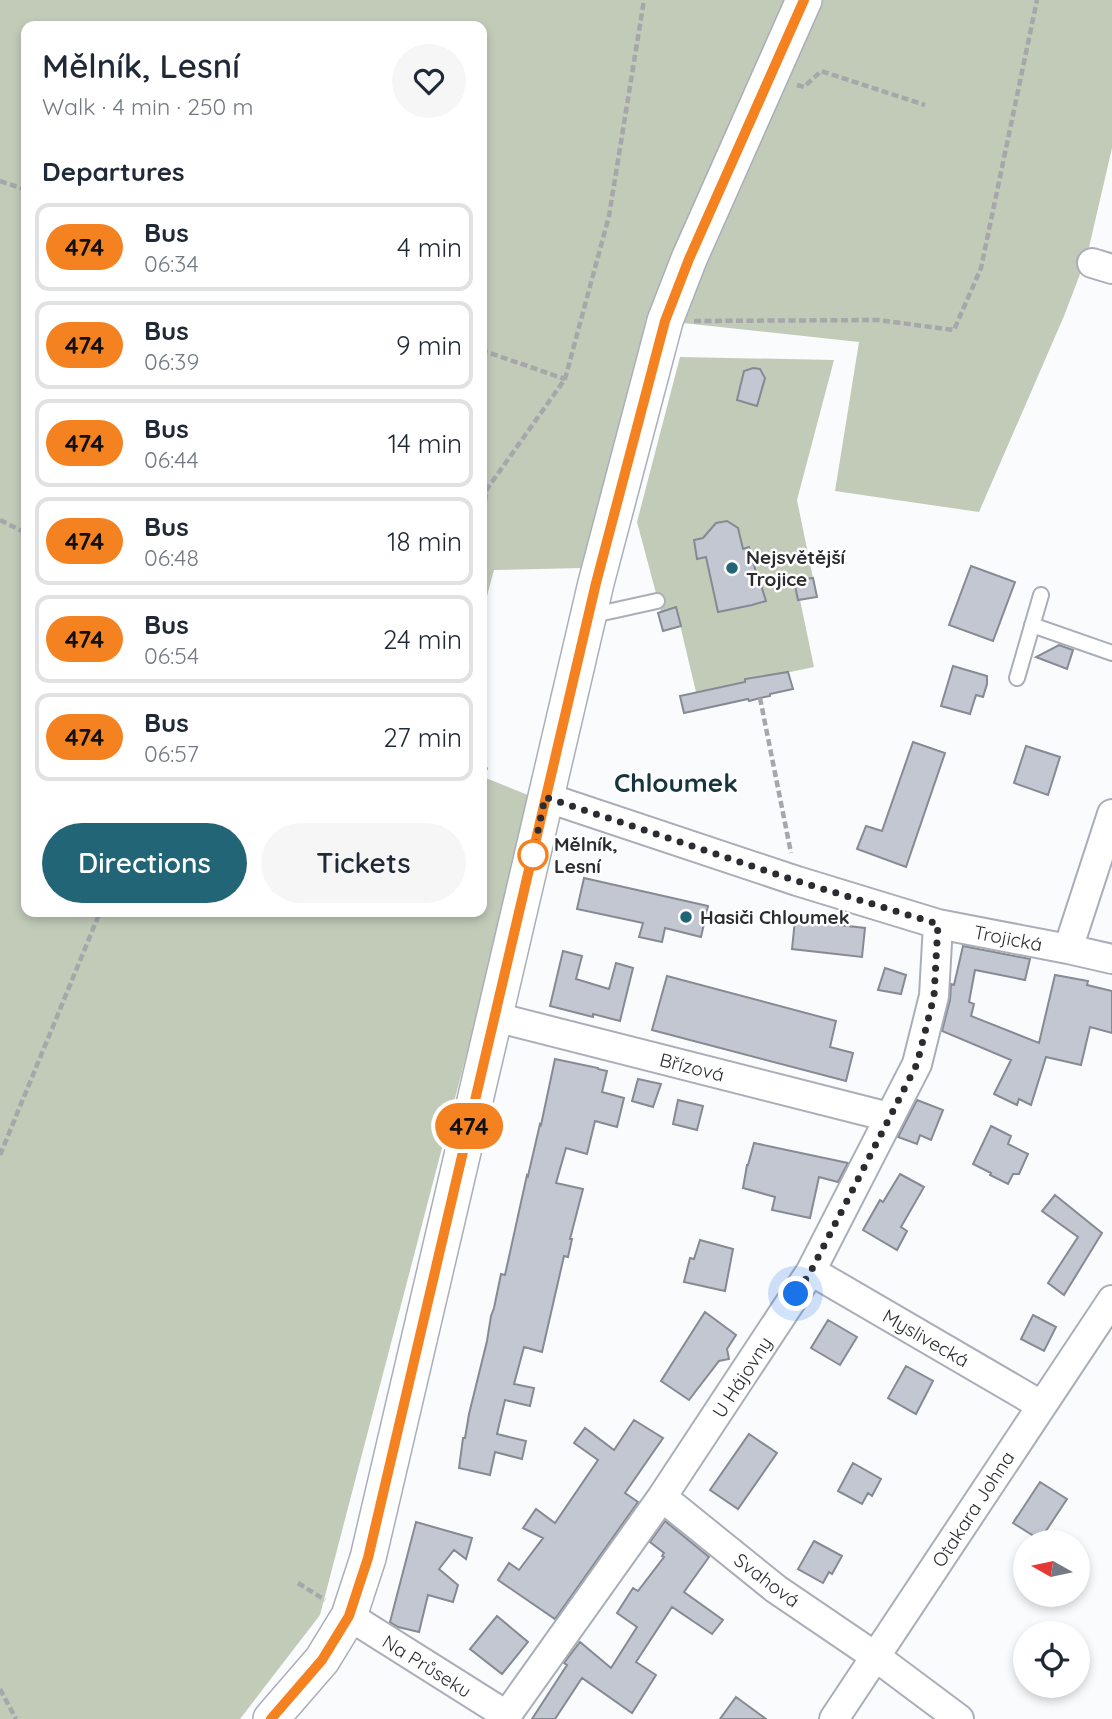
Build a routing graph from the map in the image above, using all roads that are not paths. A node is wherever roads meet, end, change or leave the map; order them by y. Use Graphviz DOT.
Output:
graph roads {
  1 [pos="804,0"];
  2 [pos="1041,595"];
  3 [pos="657,601"];
  4 [pos="588,616"];
  5 [pos="1032,625"];
  6 [pos="1112,653"];
  7 [pos="1017,678"];
  8 [pos="545,797"];
  9 [pos="1112,814"];
  10 [pos="938,924"];
  11 [pos="1068,949"];
  12 [pos="1112,959"];
  13 [pos="495,1017"];
  14 [pos="889,1117"];
  15 [pos="811,1271"];
  16 [pos="1112,1300"];
  17 [pos="1041,1405"];
  18 [pos="662,1497"];
  19 [pos="349,1616"];
  20 [pos="876,1657"];
  21 [pos="505,1717"];
  22 [pos="271,1719"];
  23 [pos="834,1719"];
  24 [pos="959,1719"];
  1 -- 4 [label="street"];
  2 -- 5 [label="lane"];
  3 -- 4 [label="lane"];
  4 -- 8 [label="street"];
  5 -- 6 [label="lane"];
  5 -- 7 [label="lane"];
  8 -- 10 [label="street, Trojická"];
  8 -- 13 [label="street"];
  9 -- 11 [label="street"];
  10 -- 11 [label="street, Trojická"];
  10 -- 14 [label="street, U Hájovny"];
  11 -- 12 [label="street, Trojická"];
  13 -- 14 [label="street, Břízová"];
  13 -- 19 [label="street"];
  14 -- 15 [label="street, U Hájovny"];
  15 -- 17 [label="street, Myslivecká"];
  15 -- 18 [label="street, U Hájovny"];
  16 -- 17 [label="street, Otakara Johna"];
  17 -- 20 [label="street, Otakara Johna"];
  18 -- 20 [label="street, Svahová"];
  18 -- 21 [label="street, U Hájovny"];
  19 -- 21 [label="street, Na Průseku"];
  19 -- 22 [label="street"];
  20 -- 23 [label="street, Otakara Johna"];
  20 -- 24 [label="street, Svahová"];
}
